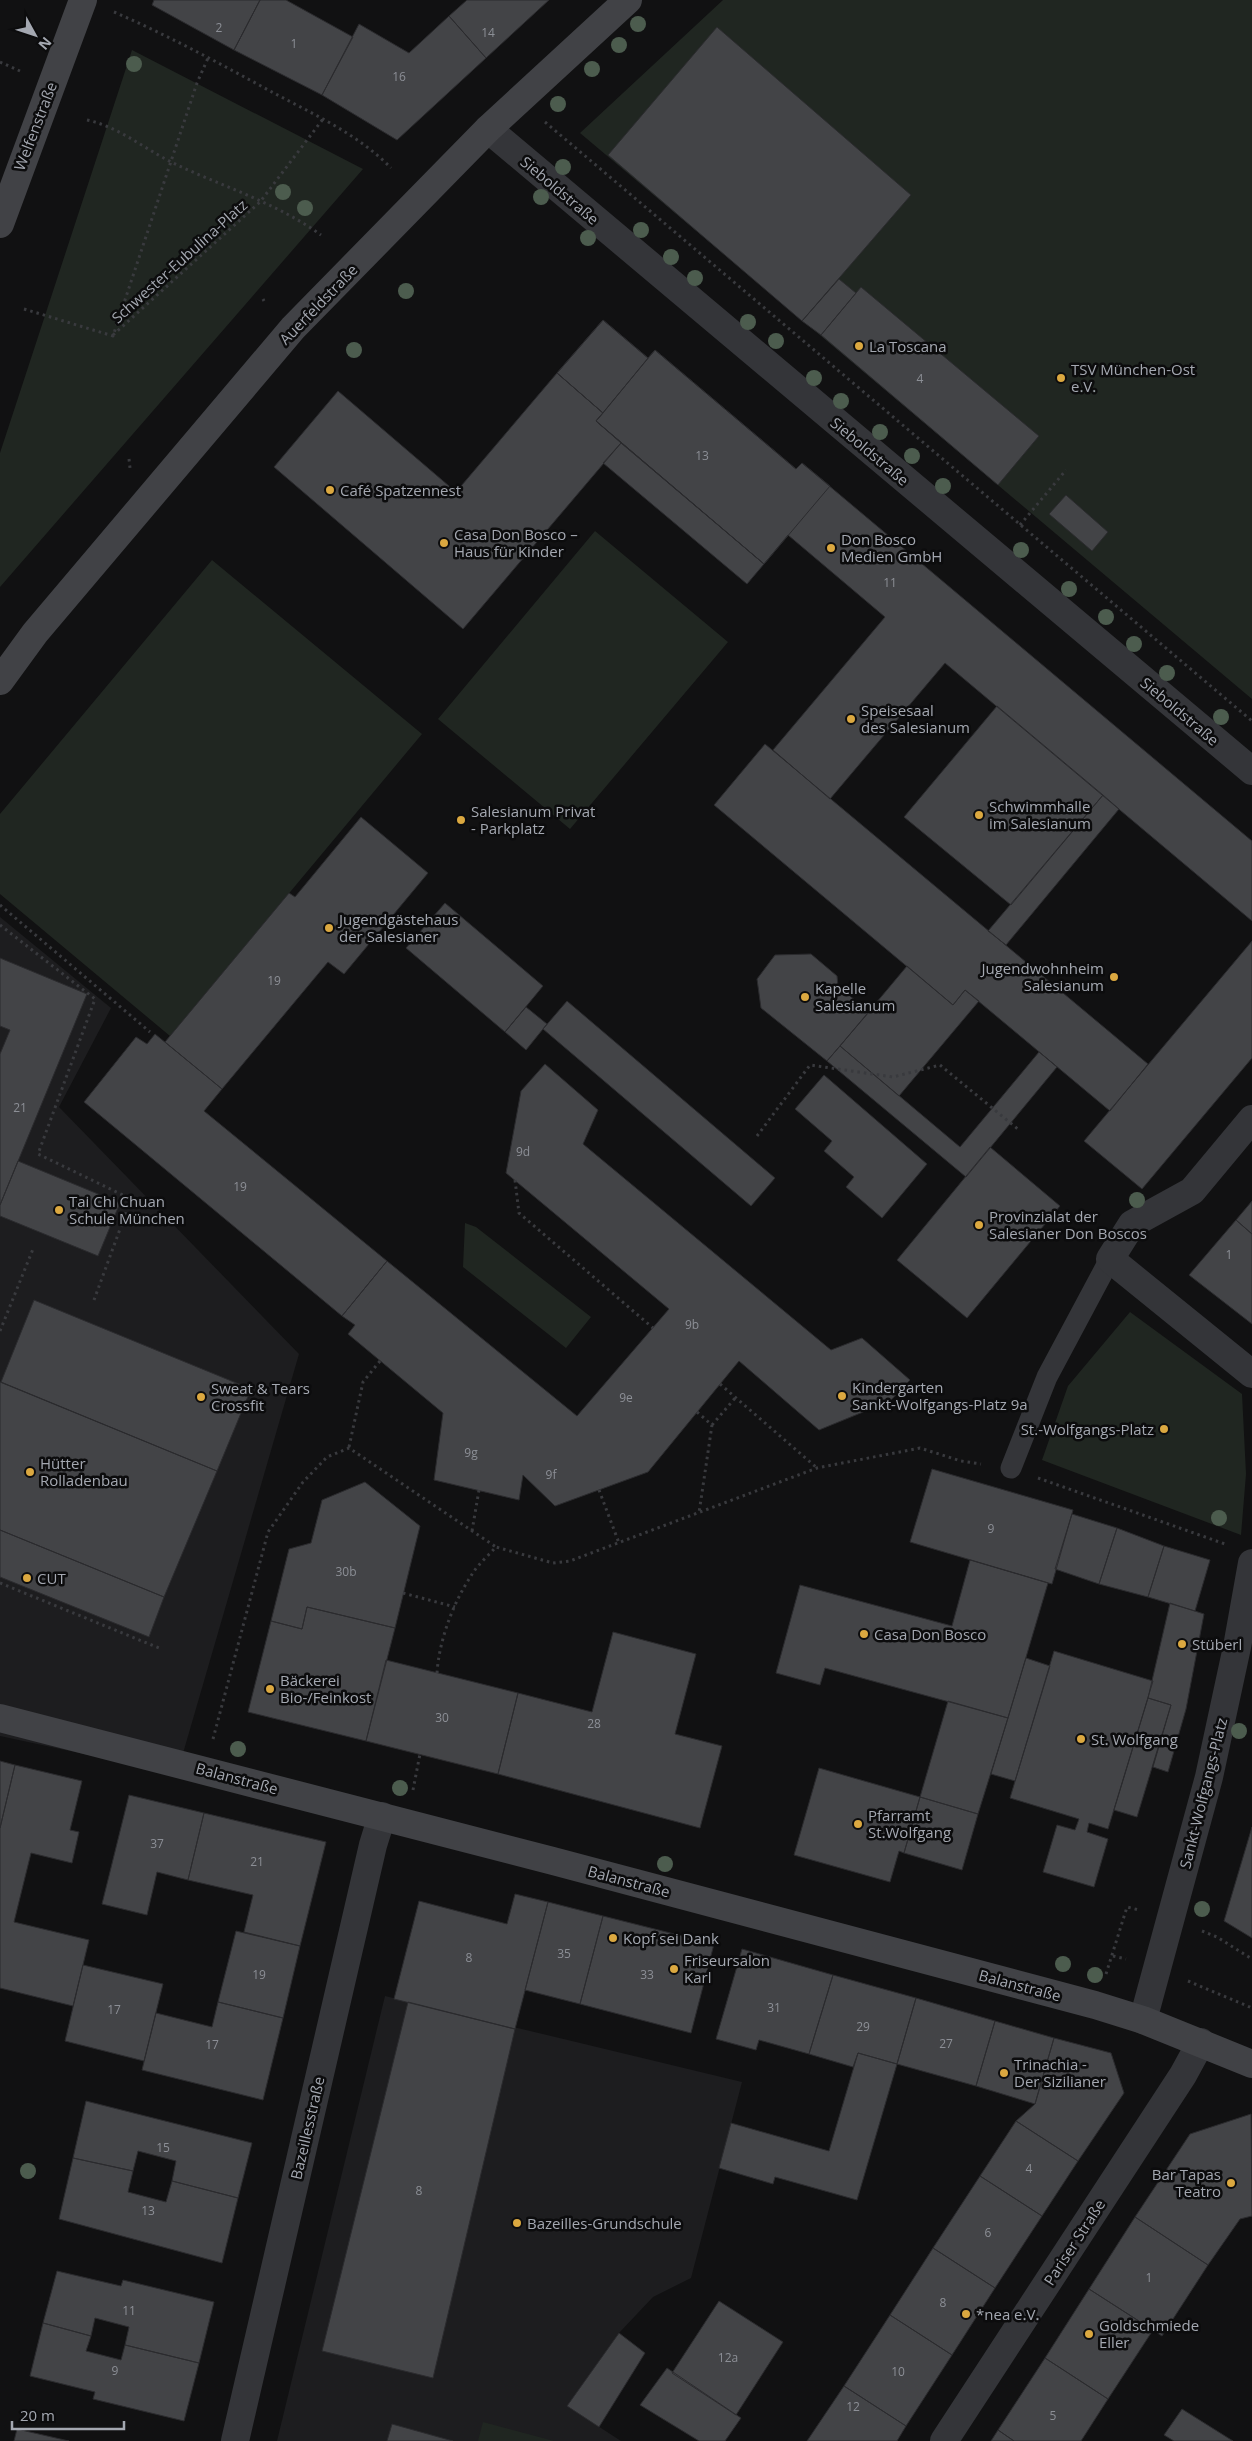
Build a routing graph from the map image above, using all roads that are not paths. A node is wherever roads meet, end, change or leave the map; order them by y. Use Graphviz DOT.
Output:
graph roads {
  1 [pos="83,0"];
  2 [pos="628,0"];
  3 [pos="488,129"];
  4 [pos="0,224"];
  5 [pos="35,633"];
  6 [pos="0,659"];
  7 [pos="0,680"];
  8 [pos="1252,772"];
  9 [pos="1252,1119"];
  10 [pos="1110,1259"];
  11 [pos="1252,1374"];
  12 [pos="1011,1468"];
  13 [pos="1243,1555"];
  14 [pos="0,1718"];
  15 [pos="382,1816"];
  16 [pos="1143,2020"];
  17 [pos="1201,2042"];
  18 [pos="1252,2064"];
  19 [pos="235,2441"];
  20 [pos="944,2441"];
  1 -- 4 [label="street, Welfenstraße"];
  2 -- 3 [label="street, Auerfeldstraße"];
  3 -- 5 [label="street, Auerfeldstraße"];
  3 -- 8 [label="street, Sieboldstraße"];
  5 -- 6 [label="street, Auerfeldstraße"];
  5 -- 7 [label="street, Auerfeldstraße"];
  9 -- 10 [label="street"];
  10 -- 11 [label="street"];
  10 -- 12 [label="lane"];
  13 -- 16 [label="street, Sankt-Wolfgangs-Platz"];
  14 -- 15 [label="street, Balanstraße"];
  15 -- 16 [label="street, Balanstraße"];
  15 -- 19 [label="street, Bazeillesstraße"];
  16 -- 17 [label="street, Balanstraße"];
  17 -- 18 [label="street, Balanstraße"];
  17 -- 20 [label="street, Pariser Straße"];
}
